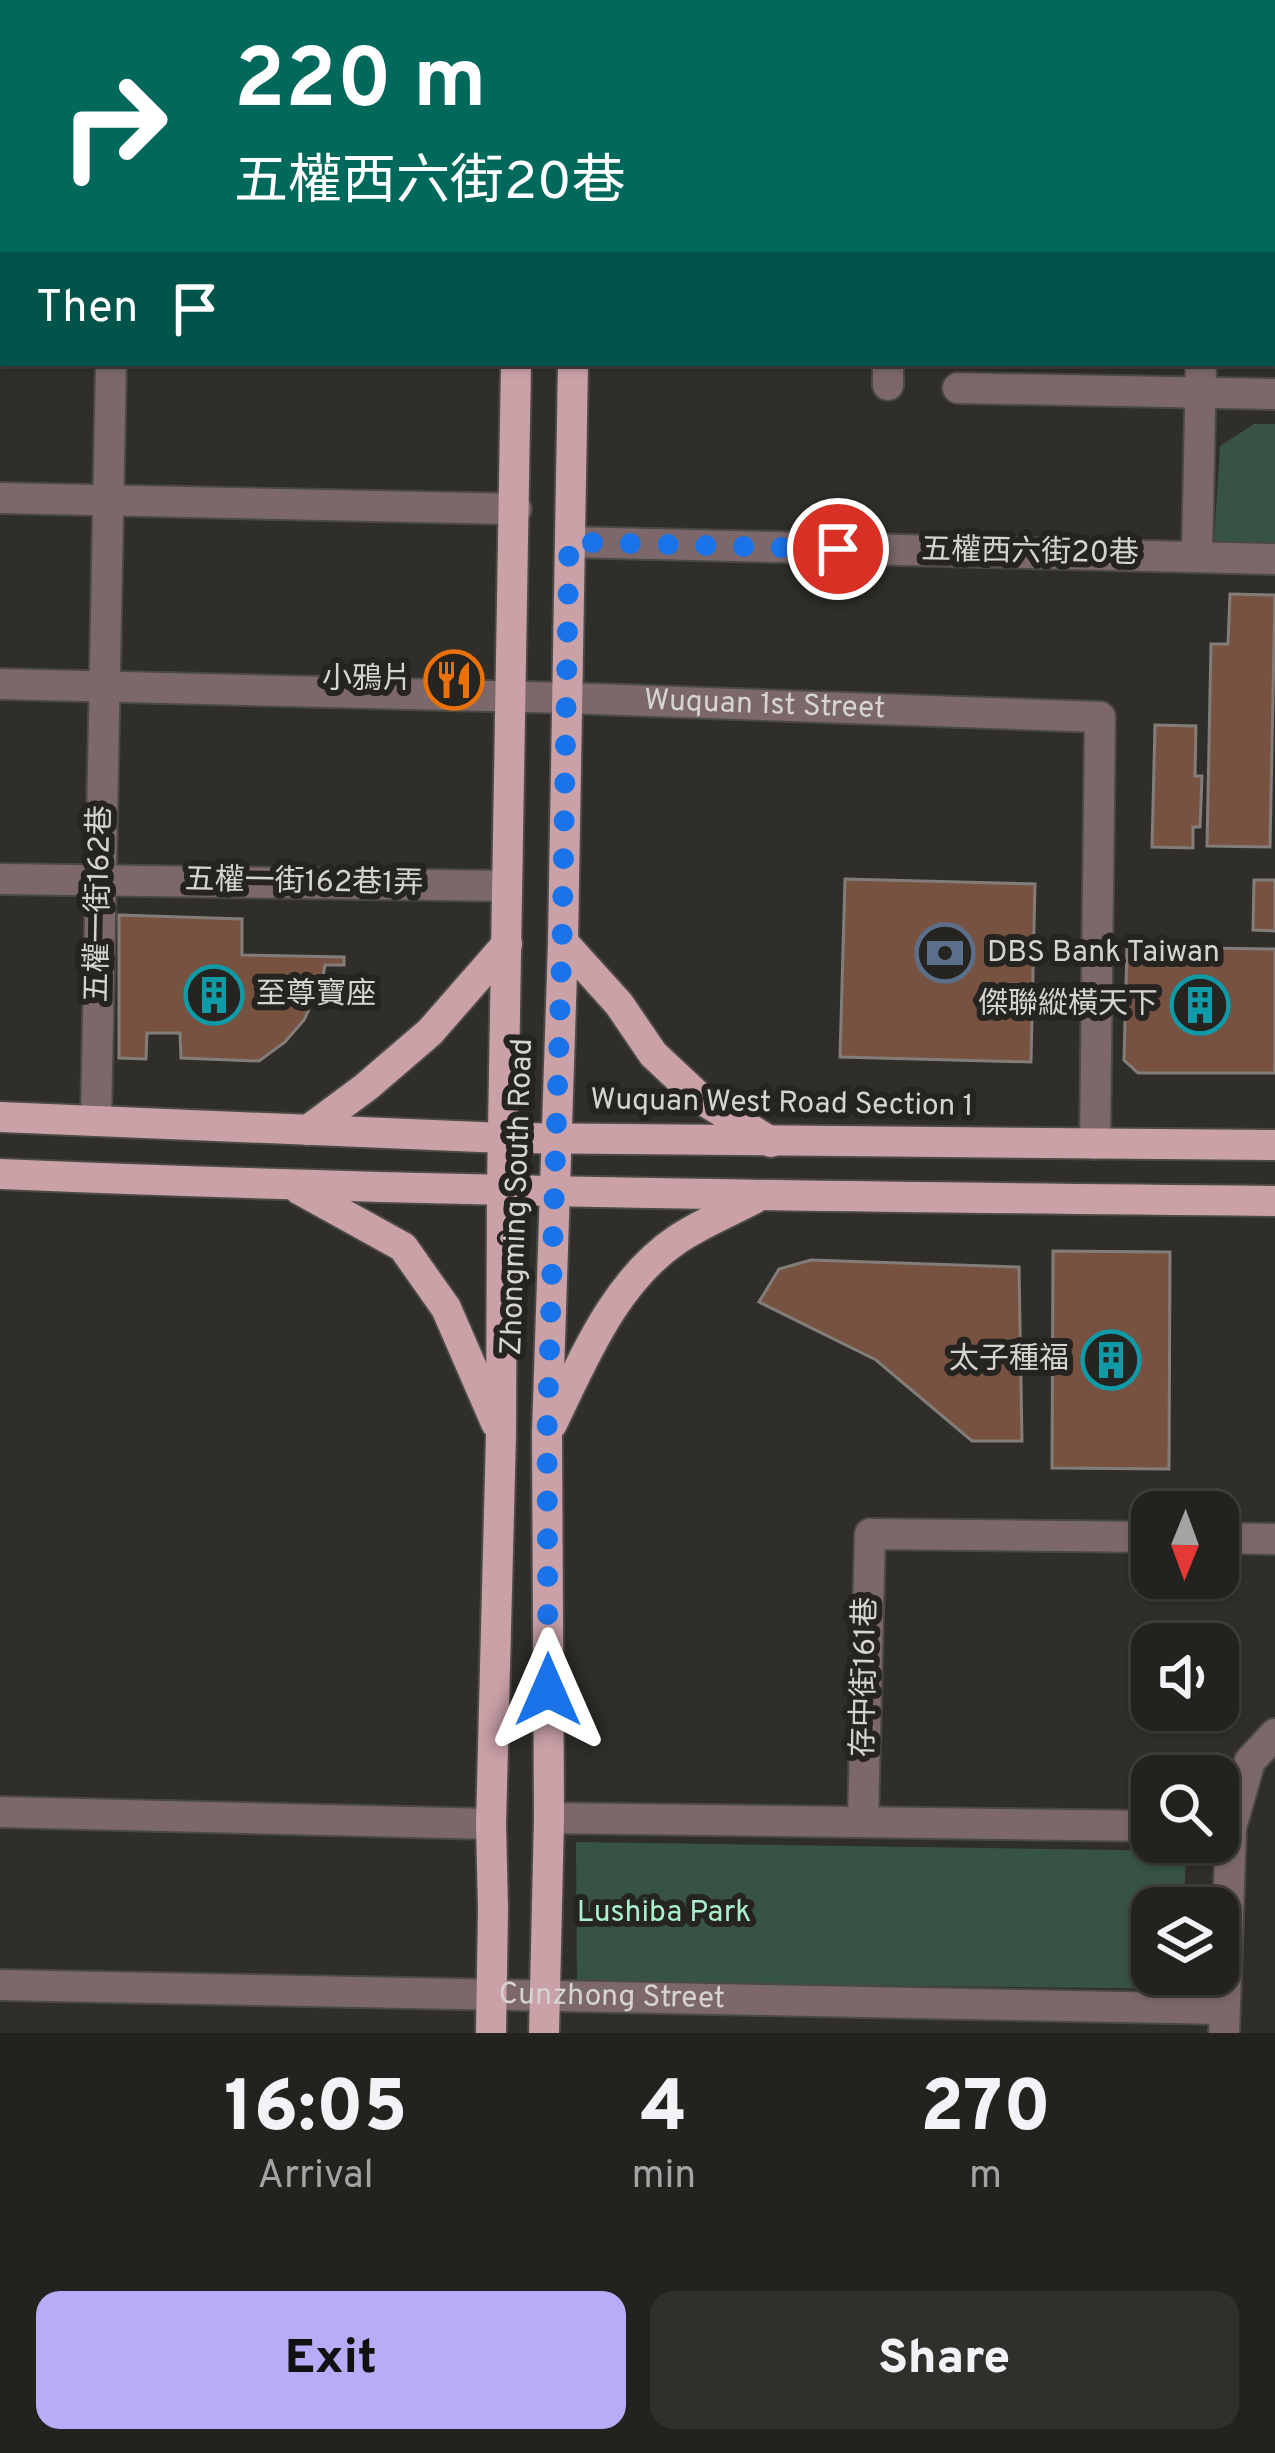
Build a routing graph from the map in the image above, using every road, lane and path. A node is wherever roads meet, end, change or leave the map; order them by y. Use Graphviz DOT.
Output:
graph roads {
  1 [pos="111,366"];
  2 [pos="516,366"];
  3 [pos="573,366"];
  4 [pos="1200,378"];
  5 [pos="958,388"];
  6 [pos="1275,394"];
  7 [pos="0,498"];
  8 [pos="109,499"];
  9 [pos="516,508"];
  10 [pos="569,542"];
  11 [pos="1197,557"];
  12 [pos="1275,559"];
  13 [pos="0,684"];
  14 [pos="105,686"];
  15 [pos="511,698"];
  16 [pos="567,698"];
  17 [pos="0,879"];
  18 [pos="101,881"];
  19 [pos="507,886"];
  20 [pos="562,942"];
  21 [pos="507,944"];
  22 [pos="0,1117"];
  23 [pos="96,1121"];
  24 [pos="308,1130"];
  25 [pos="556,1136"];
  26 [pos="503,1138"];
  27 [pos="771,1142"];
  28 [pos="1095,1144"];
  29 [pos="1275,1144"];
  30 [pos="0,1174"];
  31 [pos="295,1187"];
  32 [pos="502,1190"];
  33 [pos="555,1191"];
  34 [pos="759,1196"];
  35 [pos="1275,1202"];
  36 [pos="547,1433"];
  37 [pos="501,1434"];
  38 [pos="1131,1537"];
  39 [pos="1239,1538"];
  40 [pos="1275,1539"];
  41 [pos="1275,1734"];
  42 [pos="1239,1791"];
  43 [pos="0,1812"];
  44 [pos="549,1818"];
  45 [pos="863,1821"];
  46 [pos="491,1824"];
  47 [pos="1131,1826"];
  48 [pos="1225,1863"];
  49 [pos="0,1985"];
  50 [pos="491,1993"];
  51 [pos="545,1995"];
  52 [pos="1224,2021"];
  53 [pos="490,2033"];
  54 [pos="544,2033"];
  1 -- 8 [label="street, 五權一街162巷"];
  2 -- 9 [label="main road, Zhongming South Road"];
  3 -- 10 [label="main road, Zhongming South Road"];
  4 -- 5 [label="street"];
  4 -- 6 [label="street"];
  4 -- 11 [label="street"];
  7 -- 8 [label="street"];
  8 -- 9 [label="street"];
  8 -- 14 [label="street, 五權一街162巷"];
  9 -- 15 [label="main road, Zhongming South Road"];
  10 -- 11 [label="street, 五權西六街20巷"];
  10 -- 16 [label="main road, Zhongming South Road"];
  11 -- 12 [label="street, 五權西六街20巷"];
  13 -- 14 [label="street, Wuquan 1st Street"];
  14 -- 15 [label="street, Wuquan 1st Street"];
  14 -- 18 [label="street, 五權一街162巷"];
  15 -- 16 [label="street, Wuquan 1st Street"];
  15 -- 19 [label="main road, Zhongming South Road"];
  16 -- 20 [label="main road, Zhongming South Road"];
  16 -- 28 [label="street, Wuquan 1st Street"];
  17 -- 18 [label="street, 五權一街162巷1弄"];
  18 -- 19 [label="street, 五權一街162巷1弄"];
  18 -- 23 [label="street, 五權一街162巷"];
  19 -- 21 [label="main road, Zhongming South Road"];
  20 -- 25 [label="main road, Zhongming South Road"];
  20 -- 27 [label="main road"];
  21 -- 24 [label="main road"];
  21 -- 26 [label="main road, Zhongming South Road"];
  22 -- 23 [label="main road, Wuquan West Road Section 1"];
  23 -- 24 [label="main road, Wuquan West Road Section 1"];
  24 -- 26 [label="main road, Wuquan West Road Section 1"];
  25 -- 26 [label="main road, Wuquan West Road Section 1"];
  25 -- 27 [label="main road, Wuquan West Road Section 1"];
  25 -- 33 [label="main road, Zhongming South Road"];
  26 -- 32 [label="main road, Zhongming South Road"];
  27 -- 28 [label="main road, Wuquan West Road Section 1"];
  28 -- 29 [label="main road, Wuquan West Road Section 1"];
  30 -- 31 [label="main road"];
  31 -- 32 [label="main road"];
  31 -- 37 [label="main road"];
  32 -- 33 [label="main road"];
  32 -- 37 [label="main road, Zhongming South Road"];
  33 -- 34 [label="main road"];
  33 -- 36 [label="main road, Zhongming South Road"];
  34 -- 35 [label="main road"];
  34 -- 36 [label="main road"];
  36 -- 44 [label="main road, Zhongming South Road"];
  37 -- 46 [label="main road, Zhongming South Road"];
  38 -- 45 [label="street, 存中街161巷"];
  39 -- 40 [label="street"];
  41 -- 42 [label="street"];
  43 -- 46 [label="street"];
  44 -- 45 [label="street"];
  44 -- 51 [label="main road, Zhongming South Road"];
  45 -- 47 [label="street"];
  46 -- 50 [label="main road, Zhongming South Road"];
  48 -- 52 [label="street"];
  49 -- 50 [label="street, Cunzhong Street"];
  50 -- 51 [label="street, Cunzhong Street"];
  50 -- 53 [label="main road, Zhongming South Road"];
  51 -- 52 [label="street, Cunzhong Street"];
  51 -- 54 [label="main road, Zhongming South Road"];
}
